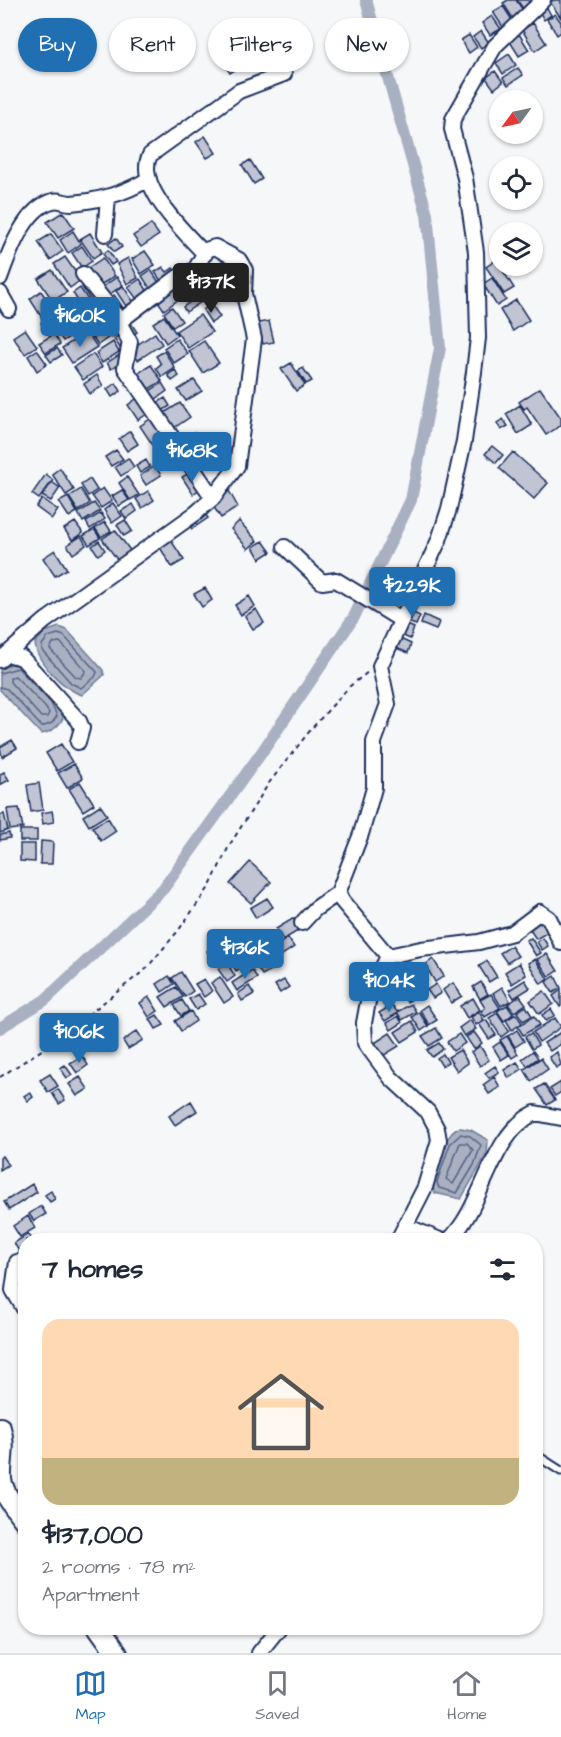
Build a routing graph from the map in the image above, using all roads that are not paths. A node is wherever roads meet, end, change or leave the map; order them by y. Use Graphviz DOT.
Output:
graph roads {
  1 [pos="543,0"];
  2 [pos="284,74"];
  3 [pos="149,179"];
  4 [pos="108,197"];
  5 [pos="105,234"];
  6 [pos="205,254"];
  7 [pos="83,274"];
  8 [pos="0,278"];
  9 [pos="0,293"];
  10 [pos="9,309"];
  11 [pos="119,319"];
  12 [pos="213,498"];
  13 [pos="285,547"];
  14 [pos="399,619"];
  15 [pos="3,657"];
  16 [pos="78,742"];
  17 [pos="338,893"];
  18 [pos="302,923"];
  19 [pos="561,943"];
  20 [pos="388,956"];
  21 [pos="561,1118"];
  22 [pos="406,1226"];
  23 [pos="402,1233"];
  24 [pos="423,1233"];
  25 [pos="453,1233"];
  26 [pos="17,1262"];
  27 [pos="18,1298"];
  28 [pos="0,1428"];
  29 [pos="543,1459"];
  30 [pos="561,1471"];
  31 [pos="18,1511"];
  32 [pos="104,1635"];
  33 [pos="273,1635"];
  34 [pos="117,1653"];
  35 [pos="259,1653"];
  1 -- 14 [label="street"];
  2 -- 3 [label="street"];
  3 -- 4 [label="street"];
  3 -- 6 [label="street"];
  4 -- 5 [label="street"];
  4 -- 8 [label="street"];
  6 -- 11 [label="street"];
  6 -- 12 [label="street"];
  7 -- 11 [label="street"];
  9 -- 10 [label="street"];
  11 -- 12 [label="street"];
  12 -- 15 [label="street"];
  13 -- 14 [label="street"];
  14 -- 17 [label="street"];
  15 -- 16 [label="street"];
  17 -- 18 [label="street"];
  17 -- 20 [label="street"];
  19 -- 20 [label="street"];
  20 -- 22 [label="street"];
  21 -- 25 [label="street"];
  22 -- 23 [label="street"];
  22 -- 24 [label="street"];
  26 -- 27 [label="street"];
  28 -- 31 [label="street"];
  29 -- 30 [label="lane"];
  32 -- 34 [label="street"];
  33 -- 35 [label="street"];
}
